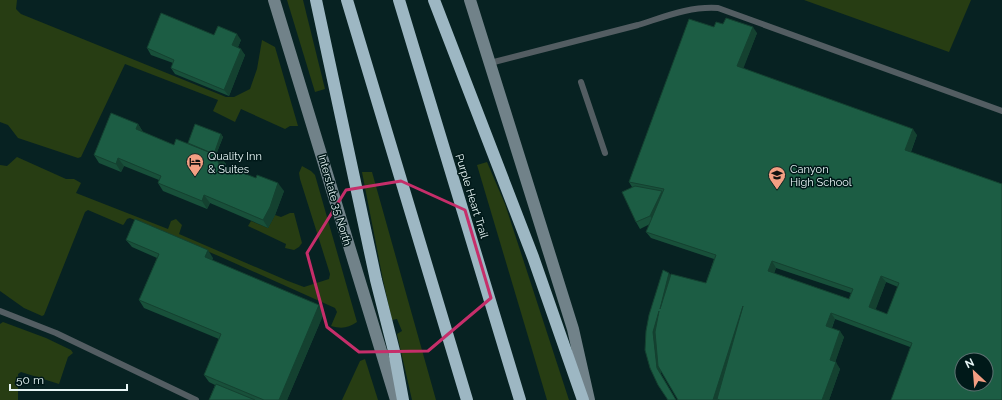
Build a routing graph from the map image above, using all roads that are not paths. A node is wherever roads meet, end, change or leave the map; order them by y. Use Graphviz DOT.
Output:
graph roads {
  1 [pos="274,0"];
  2 [pos="316,0"];
  3 [pos="347,0"];
  4 [pos="400,0"];
  5 [pos="434,0"];
  6 [pos="470,0"];
  7 [pos="490,63"];
  8 [pos="581,82"];
  9 [pos="1002,111"];
  10 [pos="605,153"];
  11 [pos="0,310"];
  12 [pos="196,400"];
  13 [pos="396,400"];
  14 [pos="403,400"];
  15 [pos="467,400"];
  16 [pos="520,400"];
  17 [pos="583,400"];
  18 [pos="589,400"];
  1 -- 13 [label="main road, Interstate 35 North"];
  2 -- 14 [label="highway"];
  3 -- 15 [label="highway"];
  4 -- 16 [label="highway, Purple Heart Trail"];
  5 -- 17 [label="highway"];
  6 -- 7 [label="main road"];
  7 -- 9 [label="lane"];
  7 -- 18 [label="main road"];
  8 -- 10 [label="lane"];
  11 -- 12 [label="lane"];
}
